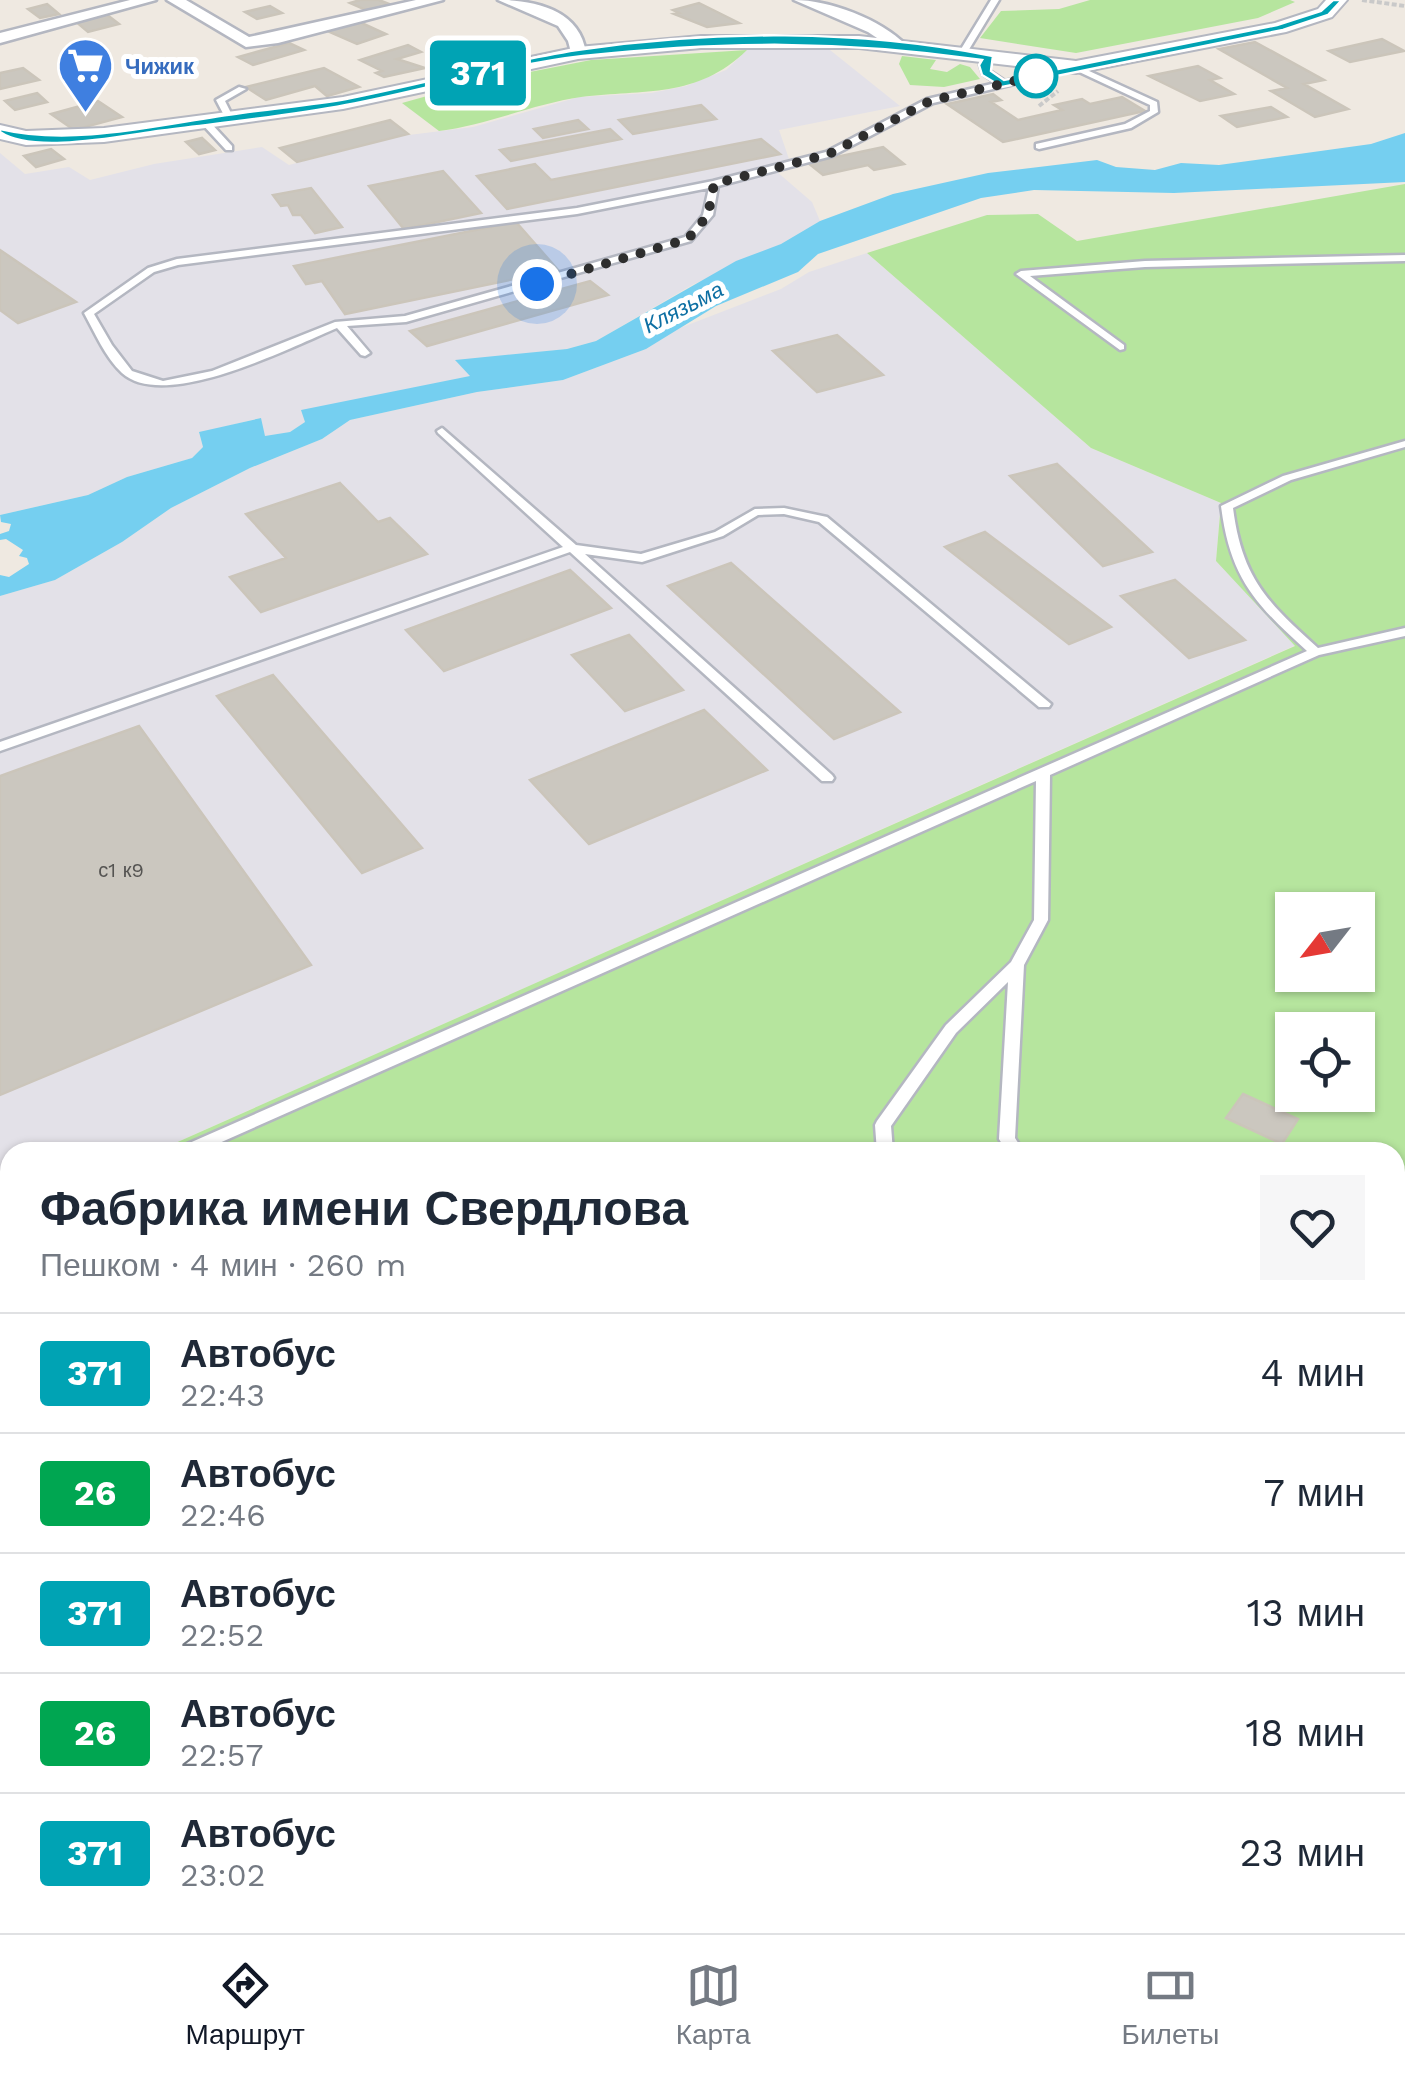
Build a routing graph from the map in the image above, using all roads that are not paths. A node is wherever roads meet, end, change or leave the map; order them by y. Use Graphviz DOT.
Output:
graph roads {
  1 [pos="148,0"];
  2 [pos="176,0"];
  3 [pos="435,0"];
  4 [pos="506,0"];
  5 [pos="802,0"];
  6 [pos="994,0"];
  7 [pos="1331,1"];
  8 [pos="0,38"];
  9 [pos="898,45"];
  10 [pos="578,54"];
  11 [pos="962,54"];
  12 [pos="989,58"];
  13 [pos="1076,68"];
  14 [pos="1002,83"];
  15 [pos="242,88"];
  16 [pos="230,118"];
  17 [pos="205,122"];
  18 [pos="0,132"];
  19 [pos="26,138"];
  20 [pos="0,142"];
  21 [pos="1039,146"];
  22 [pos="229,148"];
  23 [pos="714,184"];
  24 [pos="1405,258"];
  25 [pos="339,324"];
  26 [pos="1120,347"];
  27 [pos="365,353"];
  28 [pos="442,431"];
  29 [pos="1405,444"];
  30 [pos="572,548"];
  31 [pos="1405,632"];
  32 [pos="1314,652"];
  33 [pos="1044,704"];
  34 [pos="0,747"];
  35 [pos="1042,775"];
  36 [pos="827,778"];
  37 [pos="1017,965"];
  38 [pos="207,1142"];
  39 [pos="884,1142"];
  40 [pos="1010,1142"];
  1 -- 8 [label="street"];
  2 -- 3 [label="street"];
  4 -- 10 [label="street"];
  5 -- 9 [label="street"];
  6 -- 11 [label="lane"];
  7 -- 13 [label="street"];
  9 -- 10 [label="street"];
  9 -- 11 [label="street"];
  10 -- 16 [label="street"];
  11 -- 12 [label="street"];
  12 -- 13 [label="street"];
  12 -- 14 [label="lane"];
  13 -- 14 [label="lane"];
  13 -- 21 [label="lane"];
  14 -- 23 [label="lane"];
  15 -- 16 [label="lane"];
  16 -- 17 [label="street"];
  17 -- 19 [label="street"];
  17 -- 22 [label="lane"];
  18 -- 19 [label="street"];
  19 -- 20 [label="street"];
  23 -- 25 [label="lane"];
  23 -- 25 [label="lane"];
  24 -- 26 [label="lane"];
  25 -- 27 [label="lane"];
  28 -- 30 [label="lane"];
  29 -- 32 [label="lane"];
  30 -- 33 [label="lane"];
  30 -- 34 [label="lane"];
  30 -- 36 [label="lane"];
  31 -- 32 [label="lane"];
  32 -- 35 [label="lane"];
  35 -- 37 [label="lane"];
  35 -- 38 [label="lane"];
  37 -- 39 [label="lane"];
  37 -- 40 [label="lane"];
}
